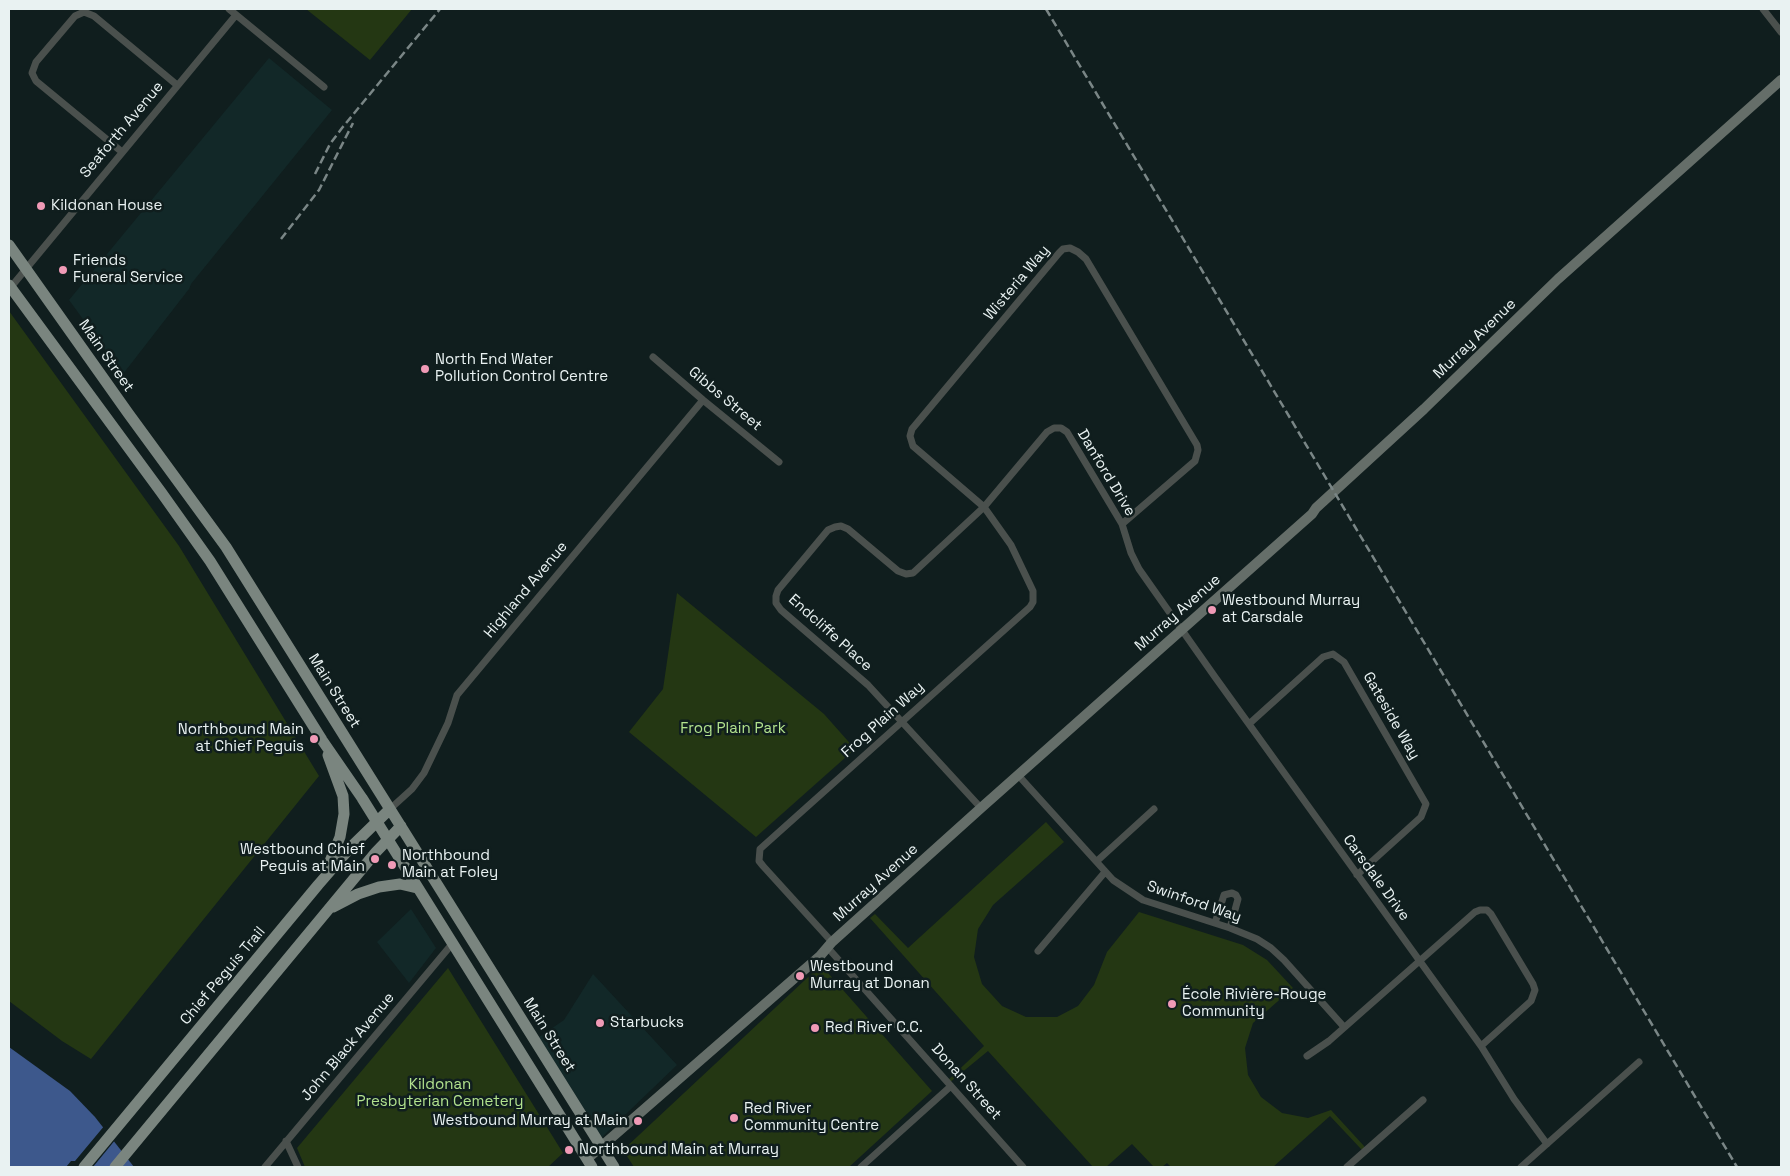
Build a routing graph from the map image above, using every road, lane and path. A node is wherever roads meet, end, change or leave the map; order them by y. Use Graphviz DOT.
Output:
graph roads {
  1 [pos="229,9"];
  2 [pos="1762,9"];
  3 [pos="236,15"];
  4 [pos="1781,32"];
  5 [pos="1781,80"];
  6 [pos="177,85"];
  7 [pos="324,87"];
  8 [pos="122,152"];
  9 [pos="9,245"];
  10 [pos="26,268"];
  11 [pos="10,286"];
  12 [pos="653,357"];
  13 [pos="703,400"];
  14 [pos="779,462"];
  15 [pos="984,507"];
  16 [pos="1122,524"];
  17 [pos="1181,630"];
  18 [pos="902,722"];
  19 [pos="1249,724"];
  20 [pos="322,740"];
  21 [pos="1018,775"];
  22 [pos="981,808"];
  23 [pos="390,809"];
  24 [pos="1154,809"];
  25 [pos="376,822"];
  26 [pos="401,826"];
  27 [pos="387,840"];
  28 [pos="1097,861"];
  29 [pos="1105,872"];
  30 [pos="1357,875"];
  31 [pos="318,885"];
  32 [pos="417,888"];
  33 [pos="329,909"];
  34 [pos="1214,923"];
  35 [pos="1230,928"];
  36 [pos="452,944"];
  37 [pos="830,945"];
  38 [pos="1038,950"];
  39 [pos="1418,961"];
  40 [pos="1344,1027"];
  41 [pos="1481,1046"];
  42 [pos="1307,1056"];
  43 [pos="1640,1062"];
  44 [pos="951,1086"];
  45 [pos="1423,1100"];
  46 [pos="286,1141"];
  47 [pos="1547,1144"];
  48 [pos="601,1147"];
  49 [pos="590,1163"];
  50 [pos="84,1167"];
  51 [pos="115,1167"];
  52 [pos="265,1167"];
  53 [pos="298,1167"];
  54 [pos="614,1167"];
  55 [pos="861,1167"];
  56 [pos="1022,1167"];
  57 [pos="1348,1167"];
  58 [pos="1521,1167"];
  1 -- 3 [label="street"];
  2 -- 4 [label="street"];
  3 -- 6 [label="street, Seaforth Avenue"];
  3 -- 7 [label="street"];
  5 -- 17 [label="street, Murray Avenue"];
  6 -- 8 [label="street, Seaforth Avenue"];
  6 -- 8 [label="street"];
  8 -- 10 [label="street, Seaforth Avenue"];
  9 -- 10 [label="main road, Main Street"];
  10 -- 11 [label="street, Seaforth Avenue"];
  10 -- 23 [label="main road, Main Street"];
  11 -- 20 [label="main road"];
  12 -- 13 [label="street, Gibbs Street"];
  13 -- 14 [label="street, Gibbs Street"];
  13 -- 23 [label="street, Highland Avenue"];
  15 -- 16 [label="street, Danford Drive"];
  15 -- 16 [label="street, Wisteria Way"];
  15 -- 18 [label="street, Frog Plain Way"];
  15 -- 18 [label="street, Endcliffe Place"];
  16 -- 17 [label="street, Danford Drive"];
  17 -- 19 [label="street, Carsdale Drive"];
  17 -- 21 [label="street, Murray Avenue"];
  18 -- 22 [label="street, Endcliffe Place"];
  18 -- 37 [label="street, Frog Plain Way"];
  19 -- 30 [label="street, Carsdale Drive"];
  19 -- 30 [label="street, Gateside Way"];
  20 -- 25 [label="main road"];
  20 -- 31 [label="main road"];
  21 -- 22 [label="street, Murray Avenue"];
  21 -- 28 [label="street, Swinford Way"];
  22 -- 37 [label="street, Murray Avenue"];
  23 -- 25 [label="main road, Chief Peguis Trail"];
  23 -- 26 [label="main road, Main Street"];
  24 -- 28 [label="street"];
  25 -- 27 [label="main road"];
  25 -- 31 [label="main road, Chief Peguis Trail"];
  26 -- 27 [label="main road"];
  26 -- 48 [label="main road, Main Street"];
  27 -- 32 [label="main road"];
  27 -- 33 [label="main road"];
  28 -- 29 [label="street, Swinford Way"];
  29 -- 34 [label="street, Swinford Way"];
  29 -- 38 [label="street"];
  30 -- 39 [label="street, Carsdale Drive"];
  31 -- 50 [label="main road, Chief Peguis Trail"];
  32 -- 33 [label="main road"];
  32 -- 36 [label="main road"];
  33 -- 51 [label="main road"];
  34 -- 35 [label="street, Swinford Way"];
  34 -- 35 [label="street"];
  35 -- 40 [label="street, Swinford Way"];
  36 -- 46 [label="street, John Black Avenue"];
  36 -- 49 [label="main road"];
  37 -- 44 [label="street, Donan Street"];
  37 -- 48 [label="street, Murray Avenue"];
  39 -- 40 [label="street"];
  39 -- 41 [label="street, Carsdale Drive"];
  39 -- 41 [label="street"];
  40 -- 42 [label="street"];
  41 -- 47 [label="street, Carsdale Drive"];
  43 -- 47 [label="street"];
  44 -- 55 [label="street"];
  44 -- 56 [label="street, Donan Street"];
  45 -- 57 [label="street"];
  46 -- 52 [label="street, John Black Avenue"];
  46 -- 53 [label="street"];
  47 -- 58 [label="street"];
  48 -- 49 [label="street, Murray Avenue"];
  48 -- 54 [label="main road, Main Street"];
}
